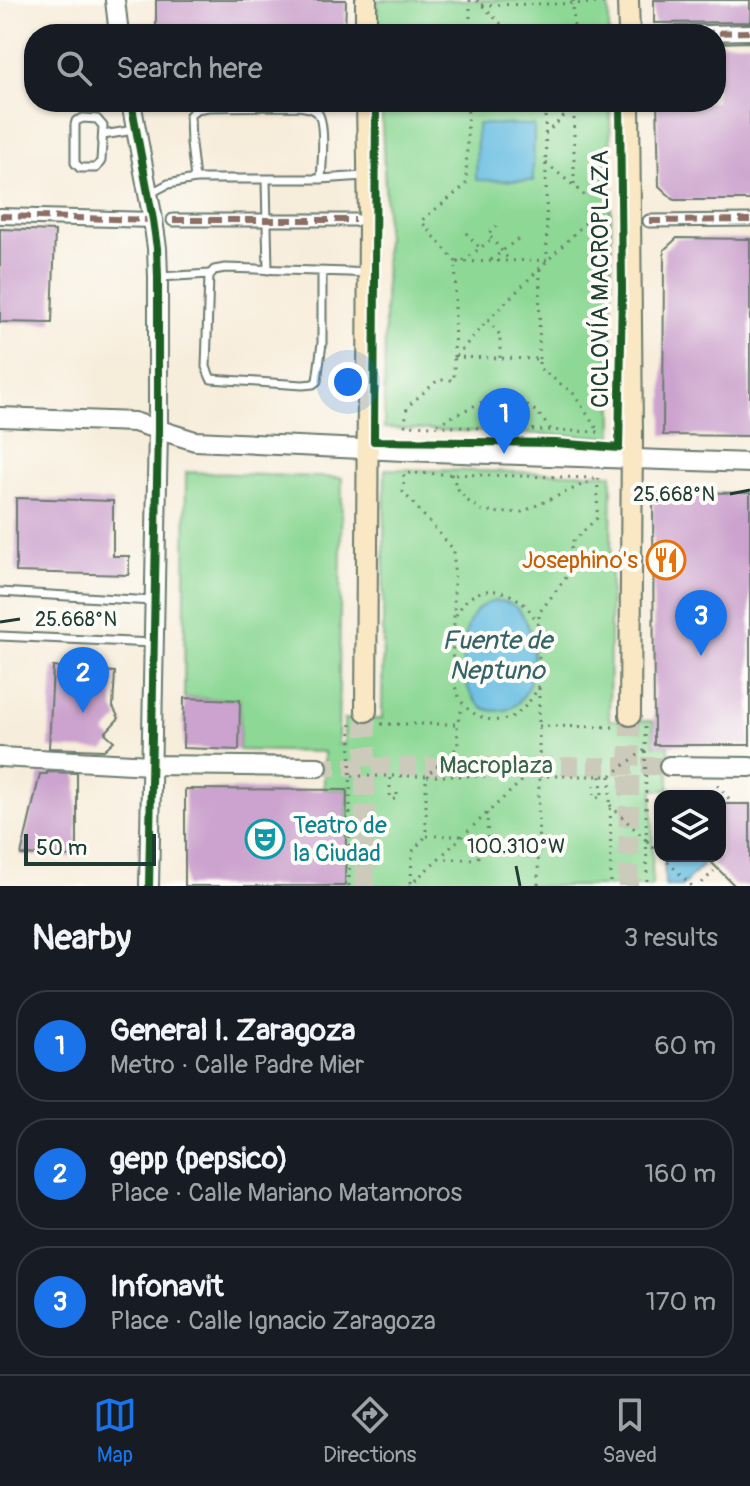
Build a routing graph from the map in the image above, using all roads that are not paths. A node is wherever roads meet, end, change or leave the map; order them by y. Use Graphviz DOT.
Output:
graph roads {
  1 [pos="115,0"];
  2 [pos="366,0"];
  3 [pos="628,1"];
  4 [pos="118,24"];
  5 [pos="366,24"];
  6 [pos="629,24"];
  7 [pos="750,32"];
  8 [pos="726,33"];
  9 [pos="133,112"];
  10 [pos="192,112"];
  11 [pos="316,112"];
  12 [pos="367,112"];
  13 [pos="629,112"];
  14 [pos="136,129"];
  15 [pos="103,135"];
  16 [pos="367,176"];
  17 [pos="195,179"];
  18 [pos="321,179"];
  19 [pos="266,180"];
  20 [pos="149,194"];
  21 [pos="0,216"];
  22 [pos="153,220"];
  23 [pos="173,220"];
  24 [pos="267,220"];
  25 [pos="355,220"];
  26 [pos="750,220"];
  27 [pos="649,221"];
  28 [pos="268,270"];
  29 [pos="322,272"];
  30 [pos="210,274"];
  31 [pos="368,274"];
  32 [pos="158,277"];
  33 [pos="0,417"];
  34 [pos="158,430"];
  35 [pos="368,449"];
  36 [pos="631,460"];
  37 [pos="750,463"];
  38 [pos="0,592"];
  39 [pos="154,601"];
  40 [pos="0,636"];
  41 [pos="153,643"];
  42 [pos="366,719"];
  43 [pos="630,723"];
  44 [pos="0,757"];
  45 [pos="151,765"];
  46 [pos="669,766"];
  47 [pos="318,767"];
  48 [pos="750,767"];
  49 [pos="149,886"];
  1 -- 4 [label="street"];
  2 -- 5 [label="main road"];
  3 -- 6 [label="main road"];
  7 -- 8 [label="street"];
  9 -- 14 [label="street"];
  10 -- 17 [label="lane"];
  11 -- 18 [label="lane"];
  12 -- 16 [label="main road"];
  13 -- 36 [label="main road"];
  14 -- 15 [label="lane"];
  14 -- 20 [label="street"];
  15 -- 15 [label="lane"];
  16 -- 18 [label="lane"];
  16 -- 31 [label="main road"];
  17 -- 19 [label="lane"];
  17 -- 20 [label="lane"];
  18 -- 19 [label="lane"];
  19 -- 24 [label="lane"];
  20 -- 22 [label="street"];
  21 -- 22 [label="street"];
  22 -- 32 [label="street"];
  23 -- 24 [label="street"];
  24 -- 25 [label="street"];
  24 -- 28 [label="lane"];
  26 -- 27 [label="street"];
  28 -- 29 [label="lane"];
  28 -- 30 [label="lane"];
  29 -- 30 [label="lane"];
  29 -- 31 [label="lane"];
  30 -- 32 [label="lane"];
  31 -- 35 [label="main road"];
  32 -- 34 [label="street"];
  33 -- 34 [label="street"];
  34 -- 35 [label="street"];
  34 -- 39 [label="street"];
  35 -- 36 [label="street"];
  35 -- 42 [label="main road"];
  36 -- 37 [label="street"];
  36 -- 43 [label="main road"];
  38 -- 39 [label="lane"];
  39 -- 41 [label="street"];
  40 -- 41 [label="lane"];
  41 -- 45 [label="street"];
  44 -- 45 [label="street"];
  45 -- 47 [label="street"];
  45 -- 49 [label="street"];
  46 -- 48 [label="street"];
}
